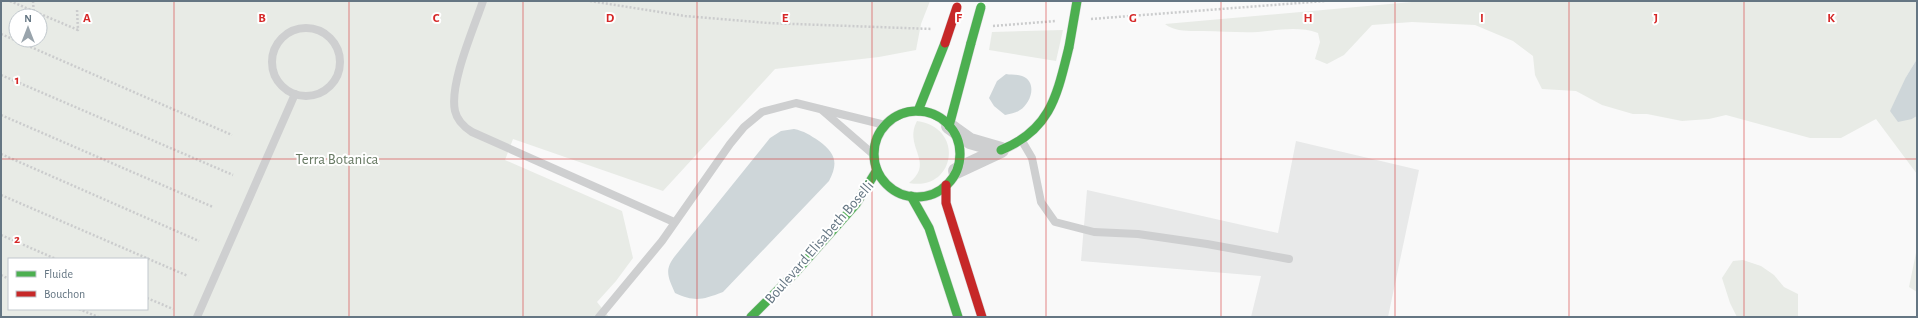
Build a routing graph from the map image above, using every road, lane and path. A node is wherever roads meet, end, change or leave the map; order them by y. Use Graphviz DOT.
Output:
graph roads {
  1 [pos="10,1"];
  2 [pos="483,1"];
  3 [pos="590,1"];
  4 [pos="1077,1"];
  5 [pos="1326,1"];
  6 [pos="957,4"];
  7 [pos="982,4"];
  8 [pos="26,8"];
  9 [pos="77,9"];
  10 [pos="48,17"];
  11 [pos="1086,19"];
  12 [pos="1063,21"];
  13 [pos="993,26"];
  14 [pos="932,29"];
  15 [pos="1,34"];
  16 [pos="1,75"];
  17 [pos="295,94"];
  18 [pos="820,108"];
  19 [pos="918,111"];
  20 [pos="1,114"];
  21 [pos="885,125"];
  22 [pos="949,126"];
  23 [pos="232,135"];
  24 [pos="1021,140"];
  25 [pos="1001,150"];
  26 [pos="1,154"];
  27 [pos="874,155"];
  28 [pos="877,170"];
  29 [pos="956,171"];
  30 [pos="233,175"];
  31 [pos="946,185"];
  32 [pos="1,195"];
  33 [pos="911,196"];
  34 [pos="213,207"];
  35 [pos="674,222"];
  36 [pos="1,235"];
  37 [pos="199,241"];
  38 [pos="54,258"];
  39 [pos="146,258"];
  40 [pos="148,259"];
  41 [pos="1289,259"];
  42 [pos="188,276"];
  43 [pos="148,298"];
  44 [pos="81,310"];
  45 [pos="173,310"];
  46 [pos="98,317"];
  47 [pos="197,317"];
  48 [pos="599,317"];
  49 [pos="751,317"];
  50 [pos="958,317"];
  51 [pos="982,317"];
  1 -- 8 [label="path"];
  2 -- 35 [label="lane"];
  3 -- 14 [label="path"];
  4 -- 24 [label="main road, bridge"];
  5 -- 11 [label="path"];
  6 -- 19 [label="main road, bridge"];
  7 -- 22 [label="main road, bridge"];
  9 -- 10 [label="path"];
  12 -- 13 [label="path"];
  15 -- 23 [label="path"];
  16 -- 30 [label="path"];
  17 -- 17 [label="lane"];
  17 -- 47 [label="lane"];
  18 -- 21 [label="lane"];
  18 -- 27 [label="lane"];
  18 -- 35 [label="lane"];
  19 -- 21 [label="main road"];
  19 -- 22 [label="main road"];
  20 -- 34 [label="path"];
  21 -- 27 [label="main road"];
  22 -- 25 [label="street"];
  22 -- 29 [label="main road"];
  24 -- 25 [label="main road"];
  24 -- 41 [label="lane"];
  25 -- 29 [label="street"];
  26 -- 37 [label="path"];
  27 -- 28 [label="main road"];
  28 -- 33 [label="main road"];
  28 -- 49 [label="main road"];
  29 -- 31 [label="main road"];
  31 -- 33 [label="main road"];
  31 -- 51 [label="main road"];
  32 -- 39 [label="path"];
  33 -- 50 [label="main road"];
  35 -- 48 [label="lane"];
  36 -- 38 [label="path"];
  40 -- 42 [label="path"];
  43 -- 45 [label="path"];
  44 -- 46 [label="path"];
}
